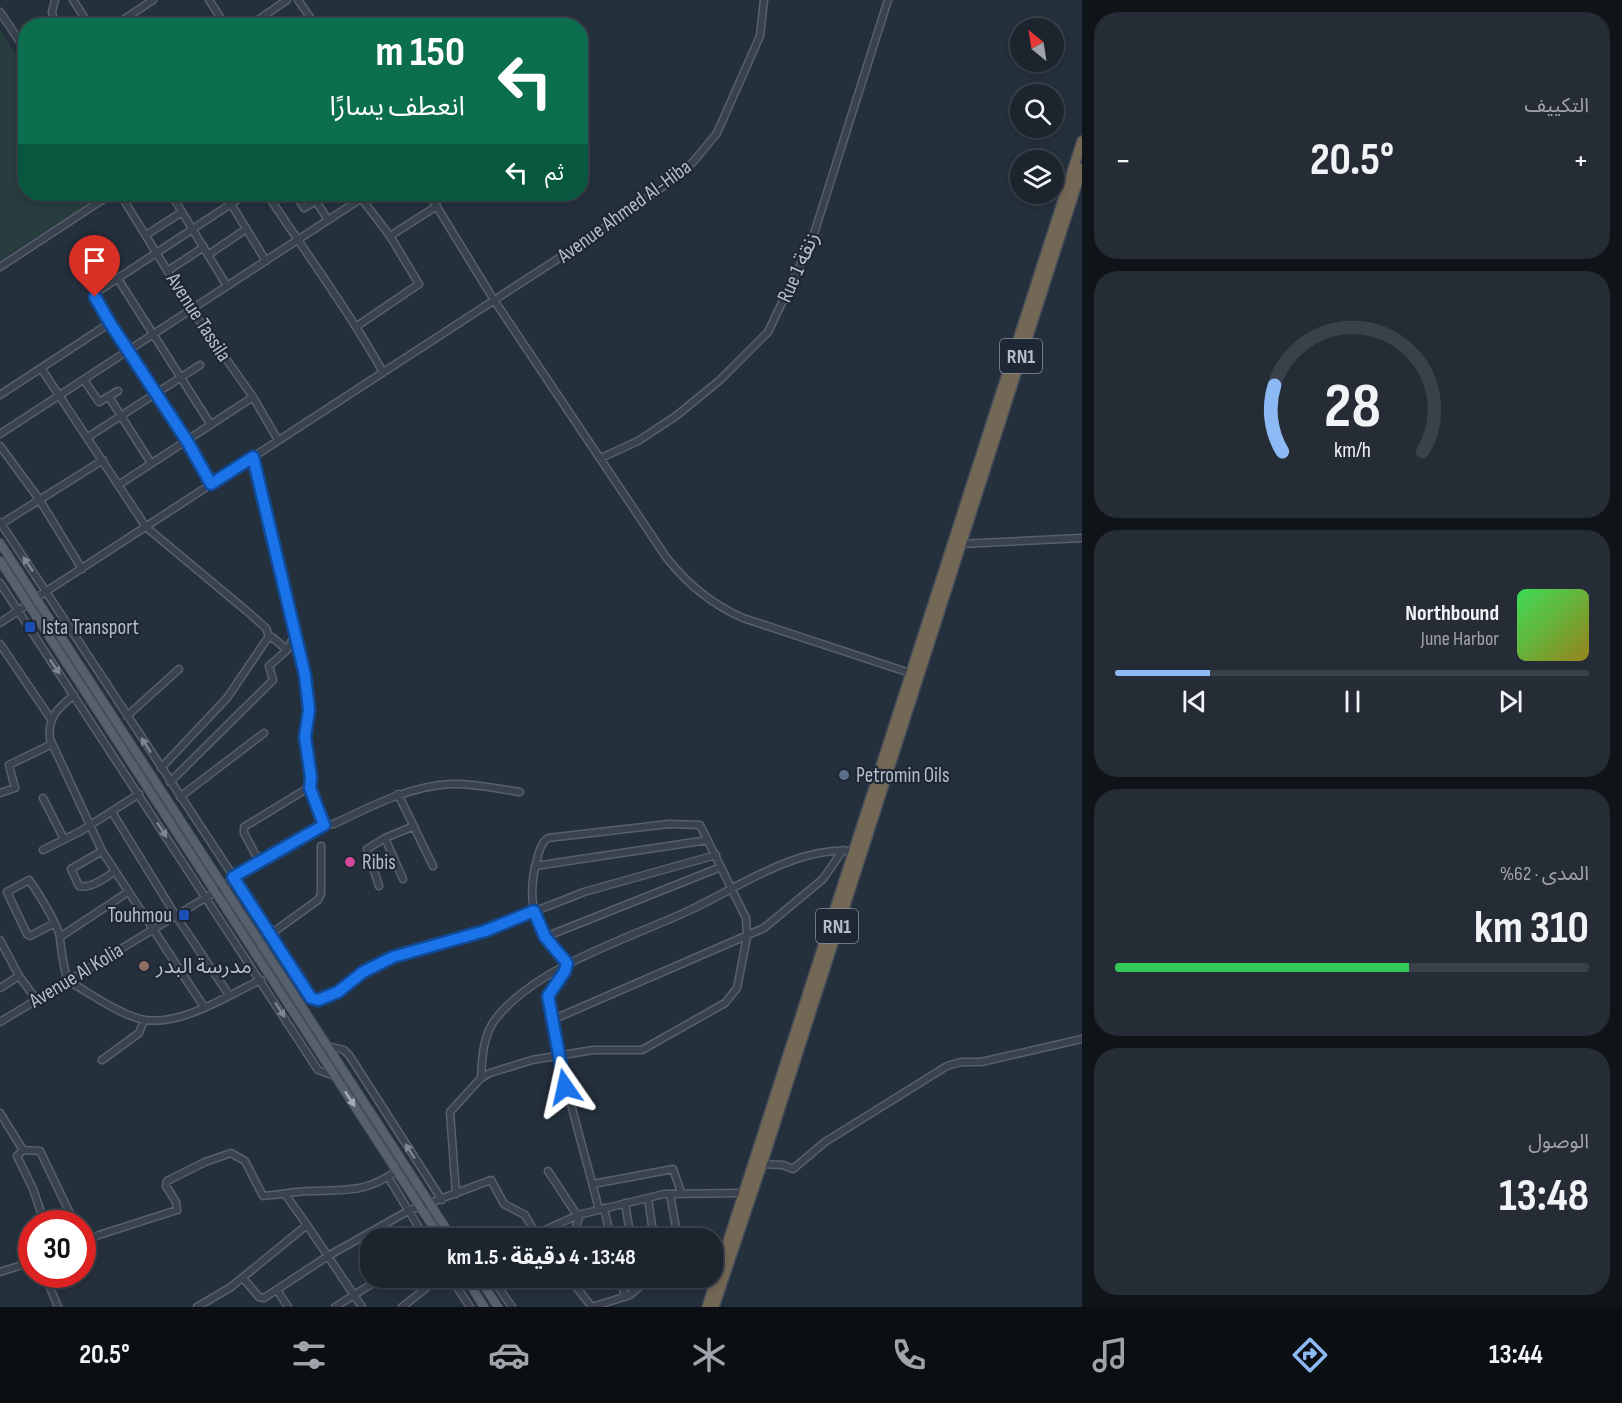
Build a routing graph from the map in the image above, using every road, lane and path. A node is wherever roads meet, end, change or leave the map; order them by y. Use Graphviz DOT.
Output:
graph roads {
  1 [pos="55,0"];
  2 [pos="73,0"];
  3 [pos="153,0"];
  4 [pos="209,0"];
  5 [pos="288,0"];
  6 [pos="298,0"];
  7 [pos="764,0"];
  8 [pos="888,0"];
  9 [pos="144,2"];
  10 [pos="0,12"];
  11 [pos="53,18"];
  12 [pos="85,18"];
  13 [pos="124,18"];
  14 [pos="221,18"];
  15 [pos="260,18"];
  16 [pos="310,18"];
  17 [pos="18,39"];
  18 [pos="1082,141"];
  19 [pos="1082,168"];
  20 [pos="100,201"];
  21 [pos="124,201"];
  22 [pos="176,201"];
  23 [pos="234,201"];
  24 [pos="273,201"];
  25 [pos="299,201"];
  26 [pos="316,201"];
  27 [pos="353,201"];
  28 [pos="364,201"];
  29 [pos="434,201"];
  30 [pos="231,203"];
  31 [pos="437,206"];
  32 [pos="182,212"];
  33 [pos="328,220"];
  34 [pos="192,229"];
  35 [pos="246,229"];
  36 [pos="146,235"];
  37 [pos="390,236"];
  38 [pos="296,241"];
  39 [pos="204,247"];
  40 [pos="158,252"];
  41 [pos="208,255"];
  42 [pos="266,261"];
  43 [pos="0,267"];
  44 [pos="170,270"];
  45 [pos="118,279"];
  46 [pos="227,286"];
  47 [pos="494,300"];
  48 [pos="192,309"];
  49 [pos="110,323"];
  50 [pos="357,326"];
  51 [pos="152,335"];
  52 [pos="128,351"];
  53 [pos="200,365"];
  54 [pos="41,368"];
  55 [pos="383,372"];
  56 [pos="180,378"];
  57 [pos="84,380"];
  58 [pos="118,391"];
  59 [pos="156,394"];
  60 [pos="0,395"];
  61 [pos="60,396"];
  62 [pos="109,397"];
  63 [pos="253,397"];
  64 [pos="120,416"];
  65 [pos="211,425"];
  66 [pos="0,434"];
  67 [pos="88,437"];
  68 [pos="187,441"];
  69 [pos="278,441"];
  70 [pos="0,446"];
  71 [pos="253,457"];
  72 [pos="601,458"];
  73 [pos="104,460"];
  74 [pos="151,464"];
  75 [pos="120,484"];
  76 [pos="211,484"];
  77 [pos="39,499"];
  78 [pos="1,523"];
  79 [pos="146,527"];
  80 [pos="1082,538"];
  81 [pos="0,543"];
  82 [pos="956,543"];
  83 [pos="0,561"];
  84 [pos="82,568"];
  85 [pos="0,583"];
  86 [pos="46,592"];
  87 [pos="36,598"];
  88 [pos="28,604"];
  89 [pos="18,610"];
  90 [pos="0,623"];
  91 [pos="296,634"];
  92 [pos="269,637"];
  93 [pos="0,644"];
  94 [pos="288,650"];
  95 [pos="179,669"];
  96 [pos="910,673"];
  97 [pos="74,695"];
  98 [pos="127,717"];
  99 [pos="51,719"];
  100 [pos="264,734"];
  101 [pos="52,744"];
  102 [pos="161,768"];
  103 [pos="170,782"];
  104 [pos="310,788"];
  105 [pos="520,792"];
  106 [pos="0,793"];
  107 [pos="139,794"];
  108 [pos="398,794"];
  109 [pos="180,797"];
  110 [pos="43,798"];
  111 [pos="112,812"];
  112 [pos="88,824"];
  113 [pos="324,825"];
  114 [pos="414,826"];
  115 [pos="385,837"];
  116 [pos="64,839"];
  117 [pos="708,840"];
  118 [pos="321,846"];
  119 [pos="43,850"];
  120 [pos="843,850"];
  121 [pos="102,851"];
  122 [pos="854,851"];
  123 [pos="716,855"];
  124 [pos="260,861"];
  125 [pos="433,866"];
  126 [pos="535,866"];
  127 [pos="721,867"];
  128 [pos="115,872"];
  129 [pos="233,877"];
  130 [pos="403,879"];
  131 [pos="225,886"];
  132 [pos="378,886"];
  133 [pos="733,890"];
  134 [pos="128,892"];
  135 [pos="215,892"];
  136 [pos="206,898"];
  137 [pos="534,911"];
  138 [pos="176,916"];
  139 [pos="54,924"];
  140 [pos="154,929"];
  141 [pos="270,934"];
  142 [pos="60,937"];
  143 [pos="545,937"];
  144 [pos="747,937"];
  145 [pos="261,941"];
  146 [pos="1,944"];
  147 [pos="567,966"];
  148 [pos="19,976"];
  149 [pos="67,980"];
  150 [pos="261,980"];
  151 [pos="0,988"];
  152 [pos="229,995"];
  153 [pos="36,999"];
  154 [pos="204,1007"];
  155 [pos="1,1020"];
  156 [pos="144,1020"];
  157 [pos="552,1020"];
  158 [pos="1082,1039"];
  159 [pos="328,1046"];
  160 [pos="559,1056"];
  161 [pos="102,1060"];
  162 [pos="335,1076"];
  163 [pos="481,1078"];
  164 [pos="0,1113"];
  165 [pos="23,1150"];
  166 [pos="762,1164"];
  167 [pos="397,1171"];
  168 [pos="548,1171"];
  169 [pos="388,1177"];
  170 [pos="593,1184"];
  171 [pos="681,1192"];
  172 [pos="743,1193"];
  173 [pos="285,1194"];
  174 [pos="456,1194"];
  175 [pos="670,1194"];
  176 [pos="648,1198"];
  177 [pos="442,1200"];
  178 [pos="625,1203"];
  179 [pos="430,1205"];
  180 [pos="421,1208"];
  181 [pos="601,1209"];
  182 [pos="40,1210"];
  183 [pos="68,1210"];
  184 [pos="408,1210"];
  185 [pos="578,1215"];
  186 [pos="306,1225"];
  187 [pos="419,1228"];
  188 [pos="434,1228"];
  189 [pos="446,1228"];
  190 [pos="533,1228"];
  191 [pos="554,1228"];
  192 [pos="577,1228"];
  193 [pos="607,1228"];
  194 [pos="629,1228"];
  195 [pos="652,1228"];
  196 [pos="676,1228"];
  197 [pos="96,1236"];
  198 [pos="723,1252"];
  199 [pos="328,1256"];
  200 [pos="18,1266"];
  201 [pos="0,1272"];
  202 [pos="243,1278"];
  203 [pos="50,1288"];
  204 [pos="366,1288"];
  205 [pos="426,1288"];
  206 [pos="458,1288"];
  207 [pos="472,1288"];
  208 [pos="486,1288"];
  209 [pos="499,1288"];
  210 [pos="576,1288"];
  211 [pos="623,1288"];
  212 [pos="638,1288"];
  213 [pos="712,1288"];
  214 [pos="277,1290"];
  215 [pos="354,1296"];
  216 [pos="625,1297"];
  217 [pos="58,1307"];
  218 [pos="197,1307"];
  219 [pos="288,1307"];
  220 [pos="335,1307"];
  221 [pos="362,1307"];
  222 [pos="402,1307"];
  223 [pos="470,1307"];
  224 [pos="484,1307"];
  225 [pos="498,1307"];
  226 [pos="512,1307"];
  227 [pos="592,1307"];
  228 [pos="707,1307"];
  229 [pos="714,1307"];
  1 -- 11 [label="street"];
  2 -- 12 [label="street"];
  3 -- 9 [label="street"];
  4 -- 14 [label="street"];
  5 -- 15 [label="street"];
  6 -- 16 [label="street"];
  7 -- 47 [label="street, Avenue Ahmed Al-Hiba"];
  8 -- 72 [label="street, Rue 1 زنقة"];
  9 -- 13 [label="street"];
  10 -- 17 [label="street"];
  18 -- 82 [label="highway, RN1"];
  19 -- 82 [label="highway, RN1"];
  20 -- 43 [label="street"];
  21 -- 36 [label="street, Avenue Tassila"];
  22 -- 32 [label="street"];
  23 -- 30 [label="street"];
  24 -- 38 [label="street"];
  25 -- 26 [label="street"];
  26 -- 33 [label="street"];
  27 -- 33 [label="street"];
  28 -- 37 [label="street"];
  29 -- 31 [label="street"];
  30 -- 34 [label="street"];
  30 -- 35 [label="street"];
  31 -- 37 [label="street"];
  31 -- 47 [label="street"];
  32 -- 34 [label="street"];
  32 -- 36 [label="street"];
  33 -- 38 [label="street"];
  34 -- 39 [label="street"];
  34 -- 40 [label="street"];
  35 -- 41 [label="street"];
  35 -- 42 [label="street"];
  36 -- 40 [label="street, Avenue Tassila"];
  37 -- 50 [label="street"];
  38 -- 42 [label="street"];
  38 -- 50 [label="street"];
  39 -- 41 [label="street"];
  39 -- 44 [label="street"];
  40 -- 44 [label="street, Avenue Tassila"];
  40 -- 45 [label="street"];
  41 -- 46 [label="street"];
  42 -- 46 [label="street"];
  44 -- 48 [label="street, Avenue Tassila"];
  45 -- 49 [label="street"];
  45 -- 51 [label="street"];
  46 -- 48 [label="street"];
  47 -- 55 [label="street, Avenue Ahmed Al-Hiba"];
  47 -- 72 [label="street"];
  48 -- 51 [label="street"];
  48 -- 63 [label="street, Avenue Tassila"];
  49 -- 52 [label="street"];
  49 -- 54 [label="street"];
  50 -- 55 [label="street"];
  51 -- 52 [label="street"];
  51 -- 56 [label="street"];
  52 -- 57 [label="street"];
  52 -- 59 [label="street"];
  53 -- 56 [label="street"];
  54 -- 60 [label="street"];
  54 -- 61 [label="street"];
  55 -- 69 [label="street, Avenue Ahmed Al-Hiba"];
  56 -- 59 [label="street"];
  56 -- 65 [label="street"];
  57 -- 61 [label="street"];
  57 -- 62 [label="street"];
  58 -- 62 [label="street"];
  59 -- 64 [label="street"];
  59 -- 68 [label="street"];
  61 -- 66 [label="street"];
  61 -- 67 [label="street"];
  62 -- 64 [label="street"];
  63 -- 65 [label="street"];
  63 -- 69 [label="street, Avenue Tassila"];
  64 -- 67 [label="street"];
  64 -- 74 [label="street"];
  65 -- 68 [label="street"];
  67 -- 73 [label="street"];
  68 -- 74 [label="street"];
  68 -- 76 [label="street"];
  69 -- 71 [label="street, Avenue Ahmed Al-Hiba"];
  70 -- 77 [label="street"];
  71 -- 76 [label="street, Avenue Ahmed Al-Hiba"];
  71 -- 91 [label="street"];
  72 -- 96 [label="street"];
  73 -- 75 [label="street"];
  73 -- 77 [label="street"];
  74 -- 75 [label="street"];
  75 -- 79 [label="street"];
  76 -- 79 [label="street, Avenue Ahmed Al-Hiba"];
  77 -- 78 [label="street"];
  77 -- 84 [label="street"];
  86 -- 78 [label="street, one-way"];
  79 -- 84 [label="street, Avenue Ahmed Al-Hiba"];
  79 -- 92 [label="street"];
  80 -- 82 [label="street"];
  81 -- 87 [label="main road"];
  82 -- 96 [label="highway, RN1"];
  82 -- 166 [label="highway, RN1"];
  83 -- 88 [label="main road"];
  84 -- 86 [label="street, Avenue Ahmed Al-Hiba"];
  85 -- 89 [label="street"];
  86 -- 87 [label="street, Avenue Ahmed Al-Hiba"];
  86 -- 98 [label="street"];
  87 -- 88 [label="main road"];
  87 -- 131 [label="main road"];
  88 -- 89 [label="street"];
  88 -- 135 [label="main road"];
  89 -- 90 [label="street"];
  89 -- 97 [label="street, one-way"];
  91 -- 94 [label="street"];
  91 -- 104 [label="street"];
  92 -- 94 [label="street"];
  92 -- 102 [label="street"];
  93 -- 99 [label="street"];
  94 -- 103 [label="street"];
  95 -- 98 [label="street"];
  96 -- 122 [label="highway, RN1"];
  97 -- 99 [label="street"];
  97 -- 107 [label="street"];
  102 -- 98 [label="street, one-way"];
  99 -- 101 [label="street"];
  100 -- 109 [label="street"];
  101 -- 106 [label="street"];
  101 -- 112 [label="street"];
  102 -- 103 [label="street"];
  103 -- 109 [label="street"];
  104 -- 113 [label="street"];
  104 -- 124 [label="street"];
  105 -- 108 [label="street, Avenue Al Kolia"];
  107 -- 111 [label="street"];
  107 -- 136 [label="street, one-way"];
  108 -- 113 [label="street, Avenue Al Kolia"];
  108 -- 114 [label="street"];
  109 -- 129 [label="street"];
  110 -- 116 [label="street"];
  111 -- 112 [label="street"];
  111 -- 138 [label="street"];
  112 -- 116 [label="street"];
  112 -- 121 [label="street"];
  113 -- 124 [label="street, Avenue Al Kolia"];
  114 -- 115 [label="street"];
  114 -- 125 [label="street"];
  115 -- 130 [label="street"];
  115 -- 132 [label="street"];
  116 -- 119 [label="street"];
  117 -- 123 [label="street"];
  117 -- 126 [label="street"];
  117 -- 126 [label="street"];
  118 -- 141 [label="street"];
  120 -- 122 [label="street"];
  120 -- 133 [label="street"];
  120 -- 144 [label="street"];
  121 -- 128 [label="street"];
  121 -- 128 [label="street"];
  122 -- 172 [label="highway, RN1"];
  123 -- 127 [label="street"];
  123 -- 137 [label="street"];
  124 -- 129 [label="street, Avenue Al Kolia"];
  126 -- 137 [label="street"];
  127 -- 133 [label="street"];
  127 -- 143 [label="street"];
  128 -- 134 [label="street"];
  129 -- 131 [label="street, Avenue Al Kolia"];
  129 -- 141 [label="street"];
  131 -- 135 [label="street, Avenue Al Kolia"];
  131 -- 145 [label="main road"];
  133 -- 144 [label="street"];
  133 -- 147 [label="street"];
  134 -- 140 [label="street"];
  134 -- 142 [label="street"];
  135 -- 136 [label="street, Avenue Al Kolia"];
  135 -- 162 [label="main road"];
  136 -- 138 [label="street, Avenue Al Kolia"];
  136 -- 150 [label="street"];
  137 -- 141 [label="street"];
  137 -- 143 [label="street"];
  138 -- 140 [label="street, Avenue Al Kolia"];
  138 -- 152 [label="street"];
  139 -- 139 [label="street"];
  139 -- 142 [label="street"];
  140 -- 149 [label="street, Avenue Al Kolia"];
  140 -- 154 [label="street"];
  141 -- 145 [label="street"];
  142 -- 149 [label="street"];
  143 -- 147 [label="street"];
  144 -- 157 [label="street"];
  144 -- 160 [label="street"];
  145 -- 159 [label="main road"];
  146 -- 148 [label="street"];
  147 -- 157 [label="street"];
  147 -- 163 [label="street"];
  148 -- 151 [label="street"];
  148 -- 153 [label="street"];
  149 -- 153 [label="street, Avenue Al Kolia"];
  149 -- 156 [label="street"];
  150 -- 152 [label="street"];
  150 -- 162 [label="street, one-way"];
  152 -- 154 [label="street"];
  153 -- 155 [label="street, Avenue Al Kolia"];
  154 -- 156 [label="street"];
  156 -- 161 [label="street"];
  157 -- 160 [label="street"];
  158 -- 166 [label="street"];
  177 -- 159 [label="street, one-way"];
  159 -- 179 [label="main road"];
  160 -- 163 [label="street"];
  160 -- 170 [label="street"];
  162 -- 167 [label="main road, one-way"];
  163 -- 174 [label="street"];
  164 -- 165 [label="street"];
  165 -- 182 [label="street"];
  165 -- 183 [label="street"];
  166 -- 229 [label="highway, RN1"];
  167 -- 169 [label="street"];
  167 -- 180 [label="main road"];
  168 -- 185 [label="street"];
  169 -- 173 [label="street"];
  169 -- 184 [label="street"];
  170 -- 171 [label="street"];
  170 -- 181 [label="street"];
  171 -- 172 [label="street"];
  171 -- 175 [label="street"];
  172 -- 198 [label="highway, RN1"];
  173 -- 186 [label="street"];
  173 -- 197 [label="street"];
  174 -- 177 [label="street"];
  174 -- 190 [label="street"];
  175 -- 176 [label="street"];
  175 -- 196 [label="street"];
  176 -- 178 [label="street"];
  176 -- 195 [label="street"];
  177 -- 179 [label="street"];
  178 -- 181 [label="street"];
  178 -- 194 [label="street"];
  179 -- 180 [label="street"];
  179 -- 189 [label="main road"];
  180 -- 184 [label="street"];
  180 -- 188 [label="main road"];
  181 -- 185 [label="street"];
  181 -- 193 [label="street"];
  184 -- 187 [label="street"];
  184 -- 199 [label="street"];
  185 -- 191 [label="street"];
  185 -- 192 [label="street"];
  186 -- 199 [label="street"];
  186 -- 202 [label="street"];
  199 -- 214 [label="street"];
  199 -- 215 [label="street"];
  200 -- 201 [label="street"];
  202 -- 214 [label="street"];
  202 -- 218 [label="street"];
  203 -- 217 [label="street"];
  204 -- 215 [label="street"];
  205 -- 222 [label="street"];
  206 -- 223 [label="street"];
  207 -- 224 [label="main road"];
  208 -- 225 [label="main road"];
  209 -- 226 [label="street"];
  210 -- 227 [label="street"];
  211 -- 216 [label="street"];
  212 -- 216 [label="street"];
  213 -- 228 [label="highway, RN1"];
  214 -- 219 [label="street"];
  215 -- 220 [label="street"];
  215 -- 221 [label="street"];
  216 -- 227 [label="street"];
}
